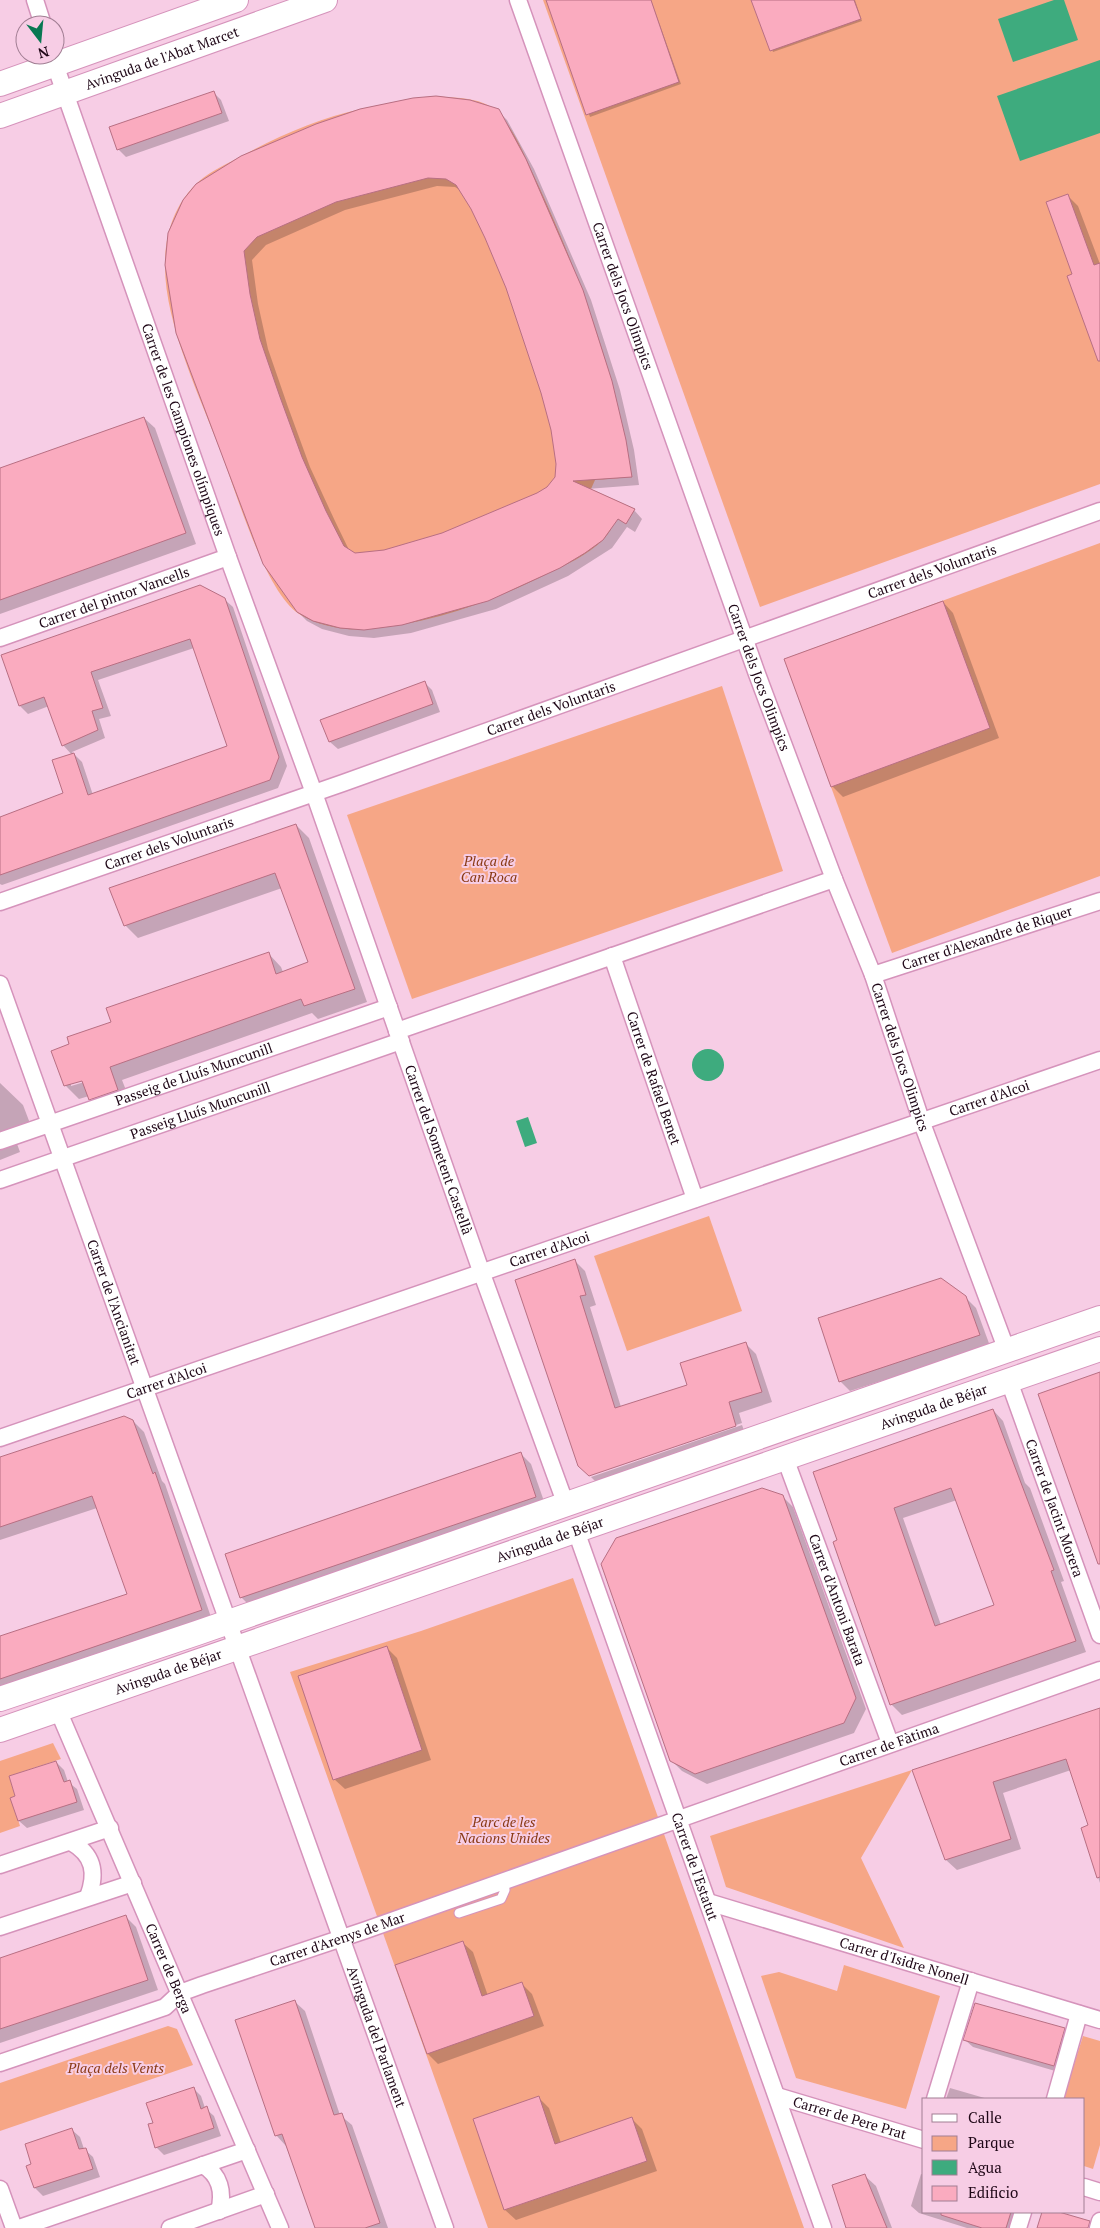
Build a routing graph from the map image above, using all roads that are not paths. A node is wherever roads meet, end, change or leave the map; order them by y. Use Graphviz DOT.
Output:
graph roads {
  1 [pos="35,0"];
  2 [pos="236,0"];
  3 [pos="325,0"];
  4 [pos="518,0"];
  5 [pos="40,15"];
  6 [pos="65,56"];
  7 [pos="42,65"];
  8 [pos="55,65"];
  9 [pos="0,84"];
  10 [pos="65,93"];
  11 [pos="0,116"];
  12 [pos="1100,511"];
  13 [pos="228,557"];
  14 [pos="0,638"];
  15 [pos="746,639"];
  16 [pos="314,793"];
  17 [pos="834,879"];
  18 [pos="1100,901"];
  19 [pos="0,902"];
  20 [pos="612,956"];
  21 [pos="873,975"];
  22 [pos="0,984"];
  23 [pos="389,1007"];
  24 [pos="399,1036"];
  25 [pos="1100,1060"];
  26 [pos="922,1122"];
  27 [pos="49,1124"];
  28 [pos="0,1141"];
  29 [pos="62,1158"];
  30 [pos="0,1180"];
  31 [pos="695,1199"];
  32 [pos="481,1272"];
  33 [pos="1100,1318"];
  34 [pos="1100,1349"];
  35 [pos="1007,1351"];
  36 [pos="1009,1380"];
  37 [pos="144,1389"];
  38 [pos="0,1438"];
  39 [pos="785,1458"];
  40 [pos="566,1505"];
  41 [pos="576,1531"];
  42 [pos="228,1622"];
  43 [pos="1100,1635"];
  44 [pos="238,1648"];
  45 [pos="1100,1670"];
  46 [pos="0,1699"];
  47 [pos="58,1710"];
  48 [pos="0,1730"];
  49 [pos="890,1743"];
  50 [pos="679,1818"];
  51 [pos="110,1828"];
  52 [pos="70,1842"];
  53 [pos="0,1865"];
  54 [pos="504,1881"];
  55 [pos="133,1882"];
  56 [pos="88,1897"];
  57 [pos="708,1902"];
  58 [pos="459,1913"];
  59 [pos="0,1927"];
  60 [pos="342,1938"];
  61 [pos="971,1981"];
  62 [pos="180,1993"];
  63 [pos="1079,2014"];
  64 [pos="1100,2020"];
  65 [pos="0,2063"];
  66 [pos="777,2096"];
  67 [pos="934,2098"];
  68 [pos="1055,2098"];
  69 [pos="922,2138"];
  70 [pos="247,2150"];
  71 [pos="203,2165"];
  72 [pos="1085,2187"];
  73 [pos="0,2189"];
  74 [pos="1100,2192"];
  75 [pos="266,2194"];
  76 [pos="219,2211"];
  77 [pos="1023,2213"];
  78 [pos="1100,2220"];
  79 [pos="49,2223"];
  80 [pos="14,2228"];
  81 [pos="19,2228"];
  82 [pos="170,2228"];
  83 [pos="280,2228"];
  84 [pos="444,2228"];
  85 [pos="823,2228"];
  86 [pos="1018,2228"];
  87 [pos="1098,2228"];
  1 -- 5 [label="street"];
  2 -- 6 [label="main road"];
  3 -- 10 [label="main road, Avinguda de l'Abat Marcet"];
  4 -- 15 [label="street, Carrer dels Jocs Olimpics"];
  7 -- 9 [label="main road"];
  8 -- 10 [label="street, Carrer de les Campiones olímpiques"];
  10 -- 11 [label="main road, Avinguda de l'Abat Marcet"];
  10 -- 13 [label="street, Carrer de les Campiones olímpiques"];
  12 -- 15 [label="street, Carrer dels Voluntaris"];
  13 -- 14 [label="street, Carrer del pintor Vancells"];
  13 -- 16 [label="street, Carrer de les Campiones olímpiques"];
  15 -- 16 [label="street, Carrer dels Voluntaris"];
  15 -- 17 [label="street, Carrer dels Jocs Olimpics"];
  16 -- 19 [label="street, Carrer dels Voluntaris"];
  16 -- 23 [label="street, Carrer del Sometent Castellà"];
  17 -- 20 [label="street"];
  17 -- 21 [label="street, Carrer dels Jocs Olimpics"];
  18 -- 21 [label="street, Carrer d'Alexandre de Riquer"];
  20 -- 24 [label="street"];
  20 -- 31 [label="street, Carrer de Rafael Benet"];
  21 -- 26 [label="street, Carrer dels Jocs Olimpics"];
  22 -- 27 [label="street, Carrer de l'Ancianitat"];
  23 -- 24 [label="street, Carrer del Sometent Castellà"];
  23 -- 27 [label="street, Passeig de Lluís Muncunill"];
  24 -- 29 [label="street, Passeig Lluís Muncunill"];
  24 -- 32 [label="street, Carrer del Sometent Castellà"];
  25 -- 26 [label="street, Carrer d'Alcoi"];
  26 -- 31 [label="street, Carrer d'Alcoi"];
  26 -- 35 [label="street, Carrer dels Jocs Olimpics"];
  27 -- 28 [label="street, Passeig de Lluís Muncunill"];
  27 -- 29 [label="street, Carrer de l'Ancianitat"];
  29 -- 30 [label="street, Passeig Lluís Muncunill"];
  29 -- 37 [label="street, Carrer de l'Ancianitat"];
  31 -- 32 [label="street, Carrer d'Alcoi"];
  32 -- 37 [label="street, Carrer d'Alcoi"];
  32 -- 40 [label="street, Carrer del Sometent Castellà"];
  33 -- 35 [label="main road, Avinguda de Béjar"];
  34 -- 36 [label="main road, Avinguda de Béjar"];
  35 -- 40 [label="main road, Avinguda de Béjar"];
  36 -- 39 [label="main road, Avinguda de Béjar"];
  36 -- 43 [label="street, Carrer de Jacint Morera"];
  37 -- 38 [label="street, Carrer d'Alcoi"];
  37 -- 42 [label="street, Carrer de l'Ancianitat"];
  39 -- 41 [label="main road, Avinguda de Béjar"];
  39 -- 49 [label="street, Carrer d'Antoni Barata"];
  40 -- 41 [label="main road, Carrer de l'Estatut"];
  40 -- 42 [label="main road, Avinguda de Béjar"];
  41 -- 44 [label="main road, Avinguda de Béjar"];
  41 -- 50 [label="street, Carrer de l'Estatut"];
  42 -- 44 [label="street, Carrer de l'Ancianitat"];
  42 -- 46 [label="main road, Avinguda de Béjar"];
  44 -- 47 [label="main road, Avinguda de Béjar"];
  44 -- 60 [label="street, Avinguda del Parlament"];
  45 -- 49 [label="street, Carrer de Fàtima"];
  47 -- 48 [label="main road, Avinguda de Béjar"];
  47 -- 51 [label="street, Carrer de Berga"];
  49 -- 50 [label="street, Carrer de Fàtima"];
  50 -- 54 [label="street, Carrer d'Arenys de Mar"];
  50 -- 57 [label="street, Carrer de l'Estatut"];
  51 -- 52 [label="street"];
  51 -- 55 [label="street, Carrer de Berga"];
  52 -- 53 [label="street"];
  52 -- 56 [label="street"];
  54 -- 58 [label="lane"];
  54 -- 60 [label="street, Carrer d'Arenys de Mar"];
  55 -- 56 [label="street"];
  55 -- 62 [label="street, Carrer de Berga"];
  56 -- 59 [label="street"];
  57 -- 61 [label="street, Carrer d'Isidre Nonell"];
  57 -- 66 [label="street, Carrer de l'Estatut"];
  60 -- 62 [label="street, Carrer d'Arenys de Mar"];
  60 -- 84 [label="street, Avinguda del Parlament"];
  61 -- 63 [label="street, Carrer d'Isidre Nonell"];
  61 -- 67 [label="street"];
  62 -- 65 [label="street, Carrer d'Arenys de Mar"];
  62 -- 70 [label="street, Carrer de Berga"];
  63 -- 64 [label="street, Carrer d'Isidre Nonell"];
  63 -- 68 [label="street"];
  66 -- 69 [label="street, Carrer de Pere Prat"];
  66 -- 85 [label="street, Carrer de l'Estatut"];
  70 -- 71 [label="street"];
  70 -- 75 [label="street, Carrer de Berga"];
  71 -- 76 [label="street"];
  71 -- 79 [label="street"];
  72 -- 74 [label="street"];
  73 -- 80 [label="street"];
  75 -- 76 [label="street"];
  75 -- 83 [label="street, Carrer de Berga"];
  76 -- 82 [label="street"];
  77 -- 86 [label="street"];
  78 -- 87 [label="street"];
  79 -- 81 [label="street"];
}
